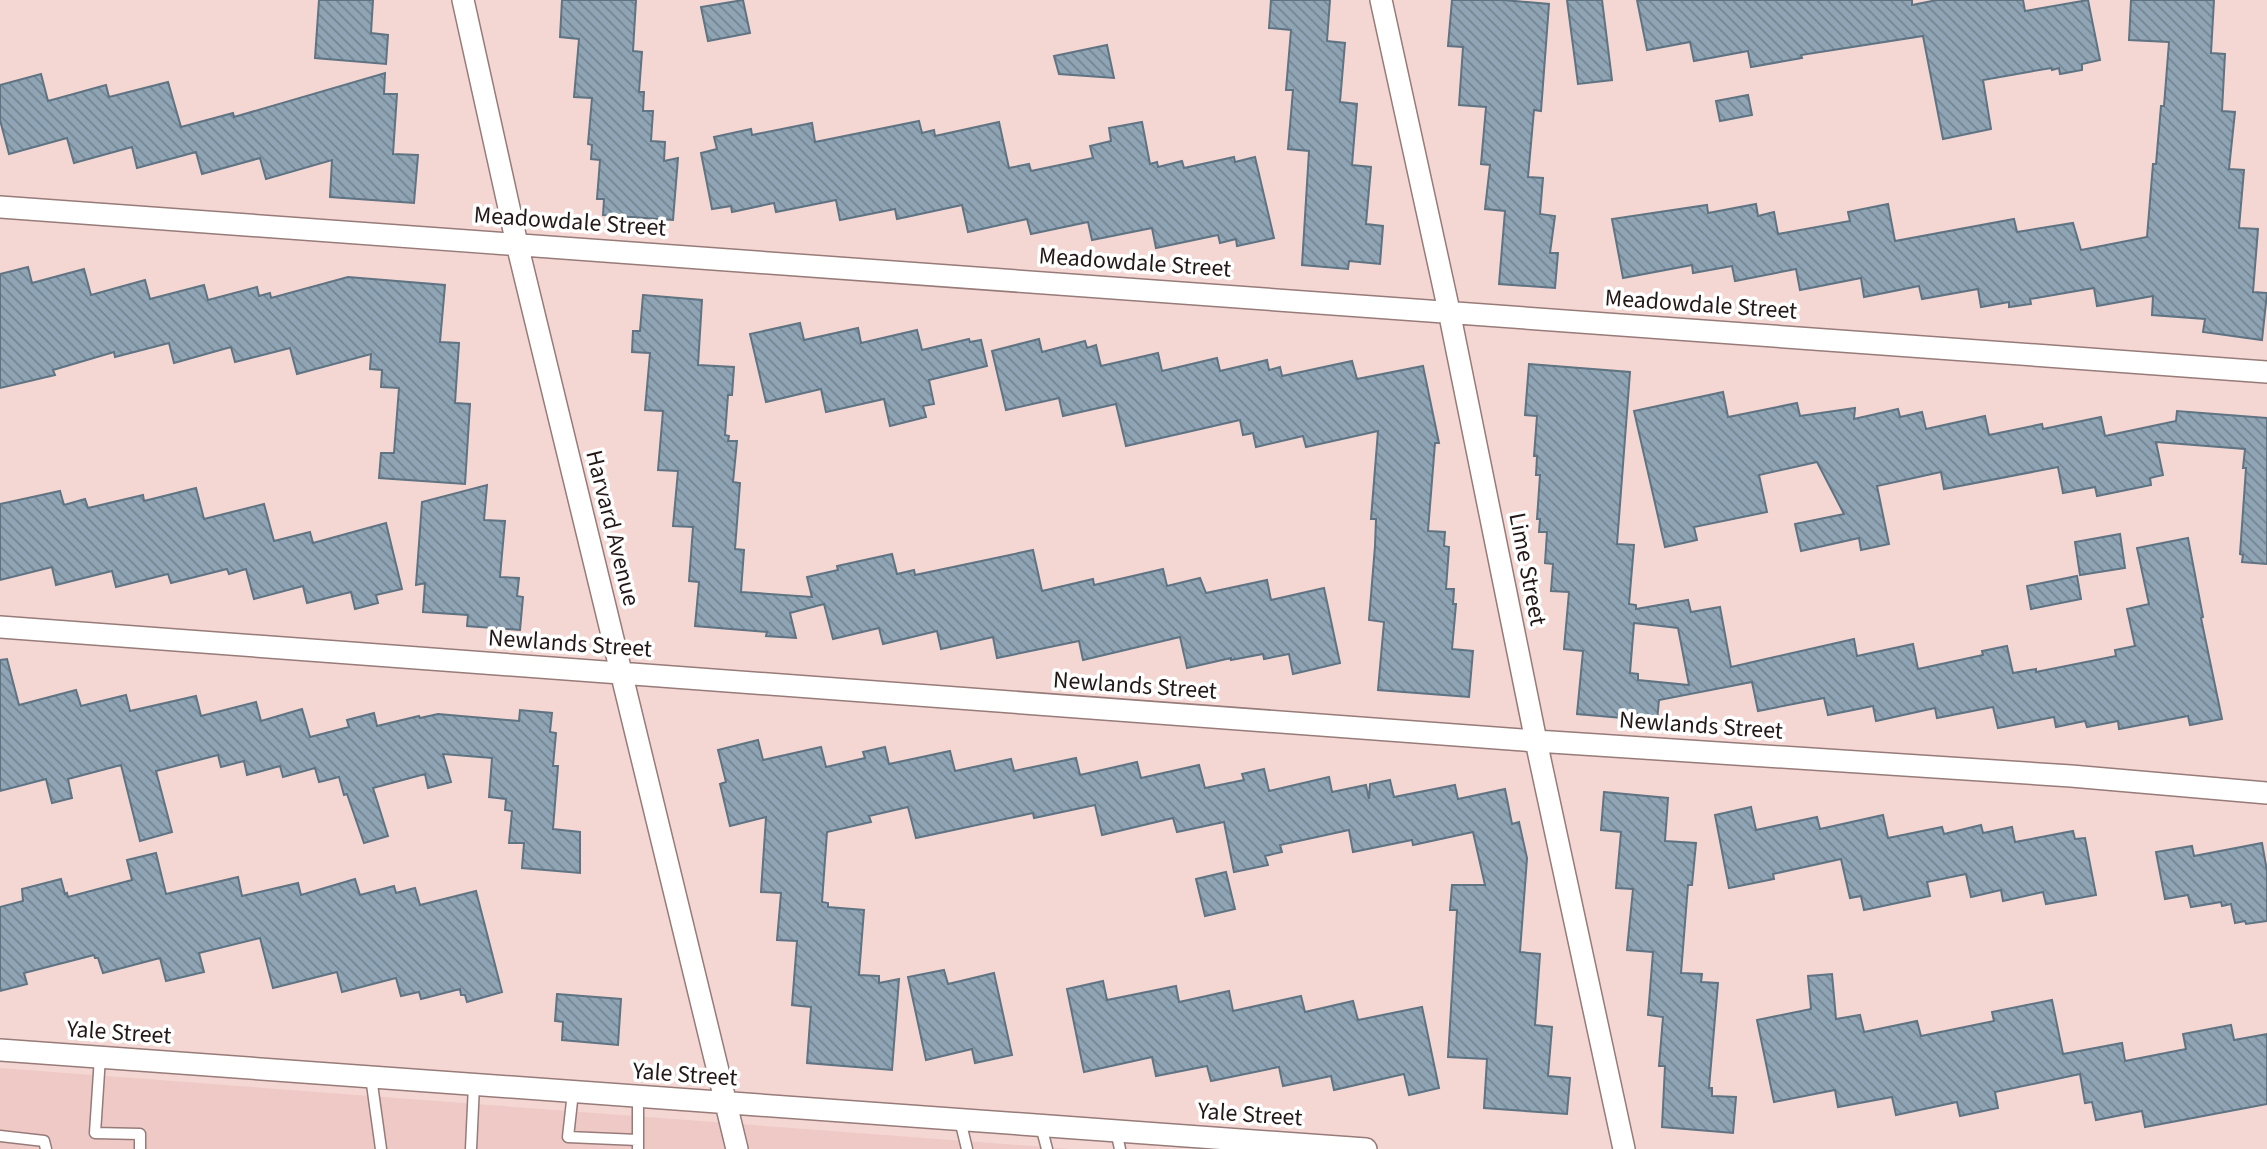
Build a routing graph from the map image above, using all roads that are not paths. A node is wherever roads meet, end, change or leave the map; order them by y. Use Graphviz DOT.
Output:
graph roads {
  1 [pos="463,0"];
  2 [pos="1381,0"];
  3 [pos="0,207"];
  4 [pos="517,244"];
  5 [pos="1449,311"];
  6 [pos="2267,372"];
  7 [pos="0,627"];
  8 [pos="621,673"];
  9 [pos="1536,741"];
  10 [pos="2267,793"];
  11 [pos="0,1050"];
  12 [pos="100,1057"];
  13 [pos="371,1077"];
  14 [pos="474,1085"];
  15 [pos="573,1092"];
  16 [pos="638,1097"];
  17 [pos="726,1103"];
  18 [pos="960,1120"];
  19 [pos="1041,1126"];
  20 [pos="0,1136"];
  21 [pos="1118,1140"];
  22 [pos="638,1144"];
  23 [pos="1268,1145"];
  24 [pos="46,1149"];
  25 [pos="140,1149"];
  26 [pos="381,1149"];
  27 [pos="471,1149"];
  28 [pos="737,1149"];
  29 [pos="967,1149"];
  30 [pos="1047,1149"];
  31 [pos="1366,1149"];
  32 [pos="1624,1149"];
  1 -- 4 [label="street, Harvard Avenue"];
  2 -- 5 [label="street, Lime Street"];
  3 -- 4 [label="street, Meadowdale Street"];
  4 -- 5 [label="street, Meadowdale Street"];
  4 -- 8 [label="street, Harvard Avenue"];
  5 -- 6 [label="street, Meadowdale Street"];
  5 -- 9 [label="street, Lime Street"];
  7 -- 8 [label="street, Newlands Street"];
  8 -- 9 [label="street, Newlands Street"];
  8 -- 17 [label="street, Harvard Avenue"];
  9 -- 10 [label="street, Newlands Street"];
  9 -- 32 [label="street, Lime Street"];
  11 -- 12 [label="street, Yale Street"];
  12 -- 13 [label="street, Yale Street"];
  12 -- 25 [label="lane"];
  13 -- 14 [label="street, Yale Street"];
  13 -- 26 [label="lane"];
  14 -- 15 [label="street, Yale Street"];
  14 -- 27 [label="lane"];
  15 -- 16 [label="street, Yale Street"];
  15 -- 22 [label="lane"];
  16 -- 17 [label="street, Yale Street"];
  16 -- 22 [label="lane"];
  17 -- 18 [label="street, Yale Street"];
  17 -- 28 [label="street, Harvard Avenue"];
  18 -- 19 [label="street, Yale Street"];
  18 -- 29 [label="lane"];
  19 -- 21 [label="street, Yale Street"];
  19 -- 30 [label="lane"];
  20 -- 24 [label="lane"];
  21 -- 23 [label="street, Yale Street"];
  23 -- 31 [label="street, Yale Street"];
}
